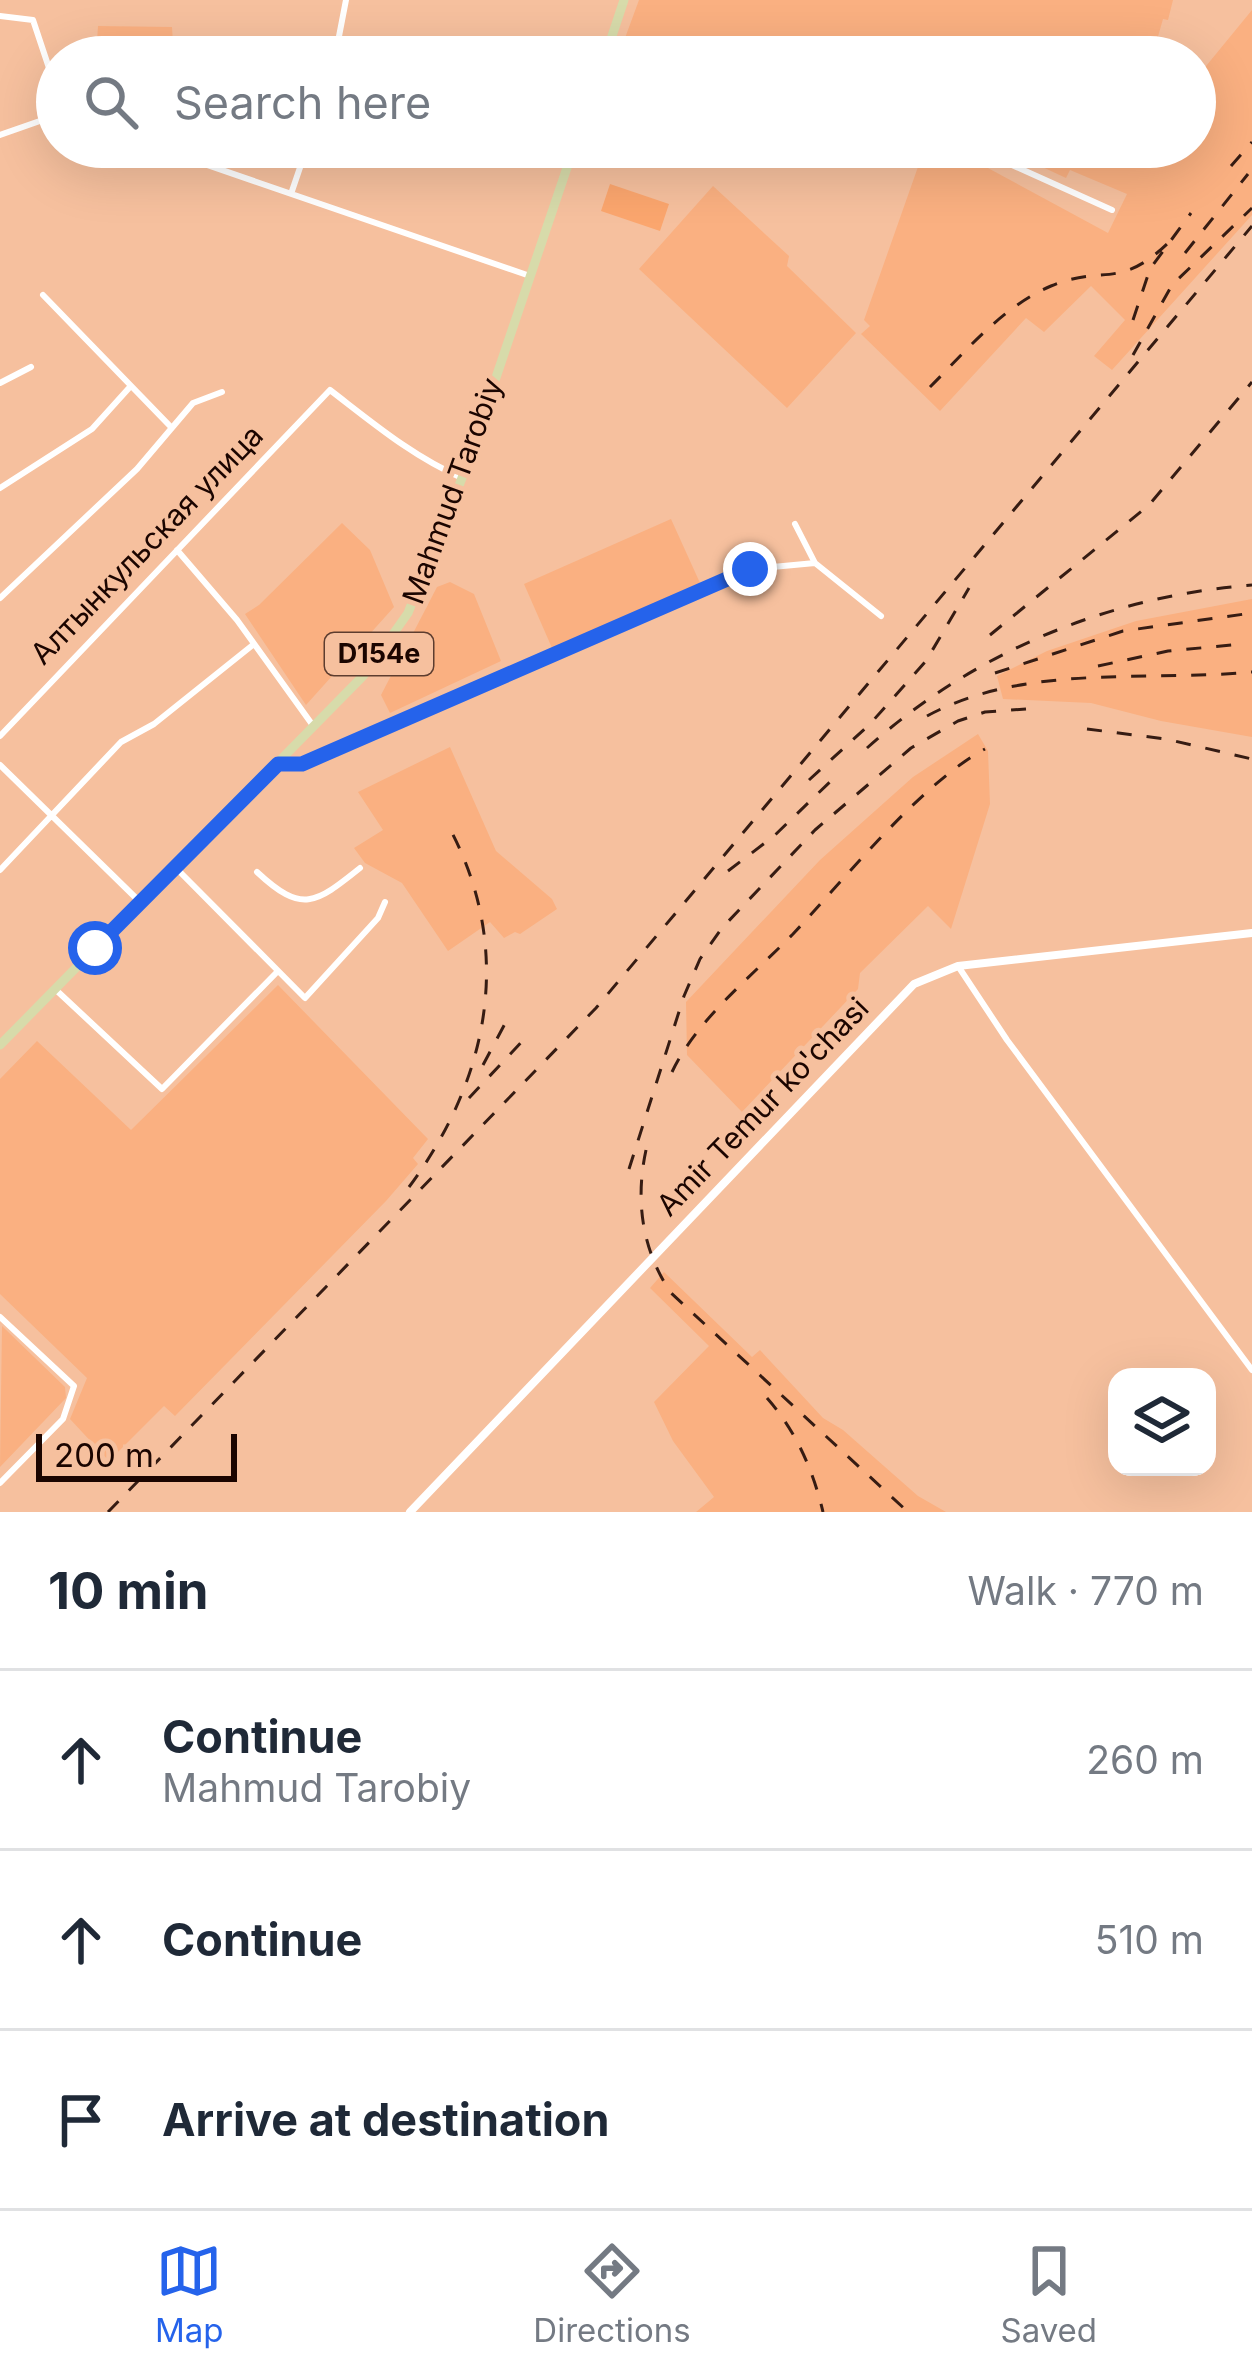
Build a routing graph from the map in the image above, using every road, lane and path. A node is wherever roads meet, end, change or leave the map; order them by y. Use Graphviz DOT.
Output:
graph roads {
  1 [pos="346,0"];
  2 [pos="624,0"];
  3 [pos="0,16"];
  4 [pos="38,36"];
  5 [pos="339,36"];
  6 [pos="611,36"];
  7 [pos="36,122"];
  8 [pos="0,135"];
  9 [pos="220,168"];
  10 [pos="300,168"];
  11 [pos="567,168"];
  12 [pos="1019,168"];
  13 [pos="292,191"];
  14 [pos="1112,210"];
  15 [pos="530,276"];
  16 [pos="43,295"];
  17 [pos="32,367"];
  18 [pos="0,383"];
  19 [pos="130,386"];
  20 [pos="222,392"];
  21 [pos="170,426"];
  22 [pos="462,478"];
  23 [pos="0,488"];
  24 [pos="795,524"];
  25 [pos="177,550"];
  26 [pos="814,563"];
  27 [pos="0,598"];
  28 [pos="880,616"];
  29 [pos="254,644"];
  30 [pos="314,727"];
  31 [pos="0,736"];
  32 [pos="278,764"];
  33 [pos="0,765"];
  34 [pos="53,816"];
  35 [pos="175,867"];
  36 [pos="360,868"];
  37 [pos="0,870"];
  38 [pos="257,872"];
  39 [pos="140,902"];
  40 [pos="386,902"];
  41 [pos="1252,933"];
  42 [pos="958,965"];
  43 [pos="278,971"];
  44 [pos="56,989"];
  45 [pos="0,1045"];
  46 [pos="0,1317"];
  47 [pos="1252,1370"];
  48 [pos="0,1483"];
  49 [pos="410,1512"];
  1 -- 5 [label="street"];
  2 -- 6 [label="main road"];
  3 -- 4 [label="street"];
  7 -- 8 [label="street"];
  9 -- 13 [label="street"];
  10 -- 13 [label="street"];
  11 -- 15 [label="main road, Mahmud Tarobiy / D154e"];
  12 -- 14 [label="street"];
  13 -- 15 [label="street"];
  15 -- 22 [label="main road, Mahmud Tarobiy / D154e"];
  16 -- 19 [label="street"];
  17 -- 18 [label="street"];
  19 -- 21 [label="street"];
  19 -- 23 [label="street"];
  20 -- 21 [label="street"];
  21 -- 27 [label="street"];
  22 -- 25 [label="street, Алтынкульская улица"];
  22 -- 30 [label="main road, Mahmud Tarobiy / D154e"];
  24 -- 26 [label="street"];
  25 -- 29 [label="street"];
  25 -- 31 [label="street, Алтынкульская улица"];
  26 -- 28 [label="street"];
  26 -- 32 [label="street"];
  29 -- 30 [label="street"];
  29 -- 34 [label="street"];
  30 -- 32 [label="main road, Mahmud Tarobiy / D154e"];
  32 -- 35 [label="main road, Mahmud Tarobiy / D154e"];
  33 -- 34 [label="street"];
  34 -- 37 [label="street"];
  34 -- 39 [label="street"];
  35 -- 39 [label="main road, Mahmud Tarobiy / D154e"];
  35 -- 43 [label="street"];
  36 -- 38 [label="street"];
  39 -- 44 [label="main road, Mahmud Tarobiy / D154e"];
  40 -- 43 [label="street"];
  41 -- 42 [label="street, Amir Temur ko'chasi"];
  42 -- 47 [label="street"];
  42 -- 49 [label="street, Amir Temur ko'chasi"];
  43 -- 44 [label="street"];
  44 -- 45 [label="main road, Mahmud Tarobiy / D154e"];
  46 -- 48 [label="street"];
}
